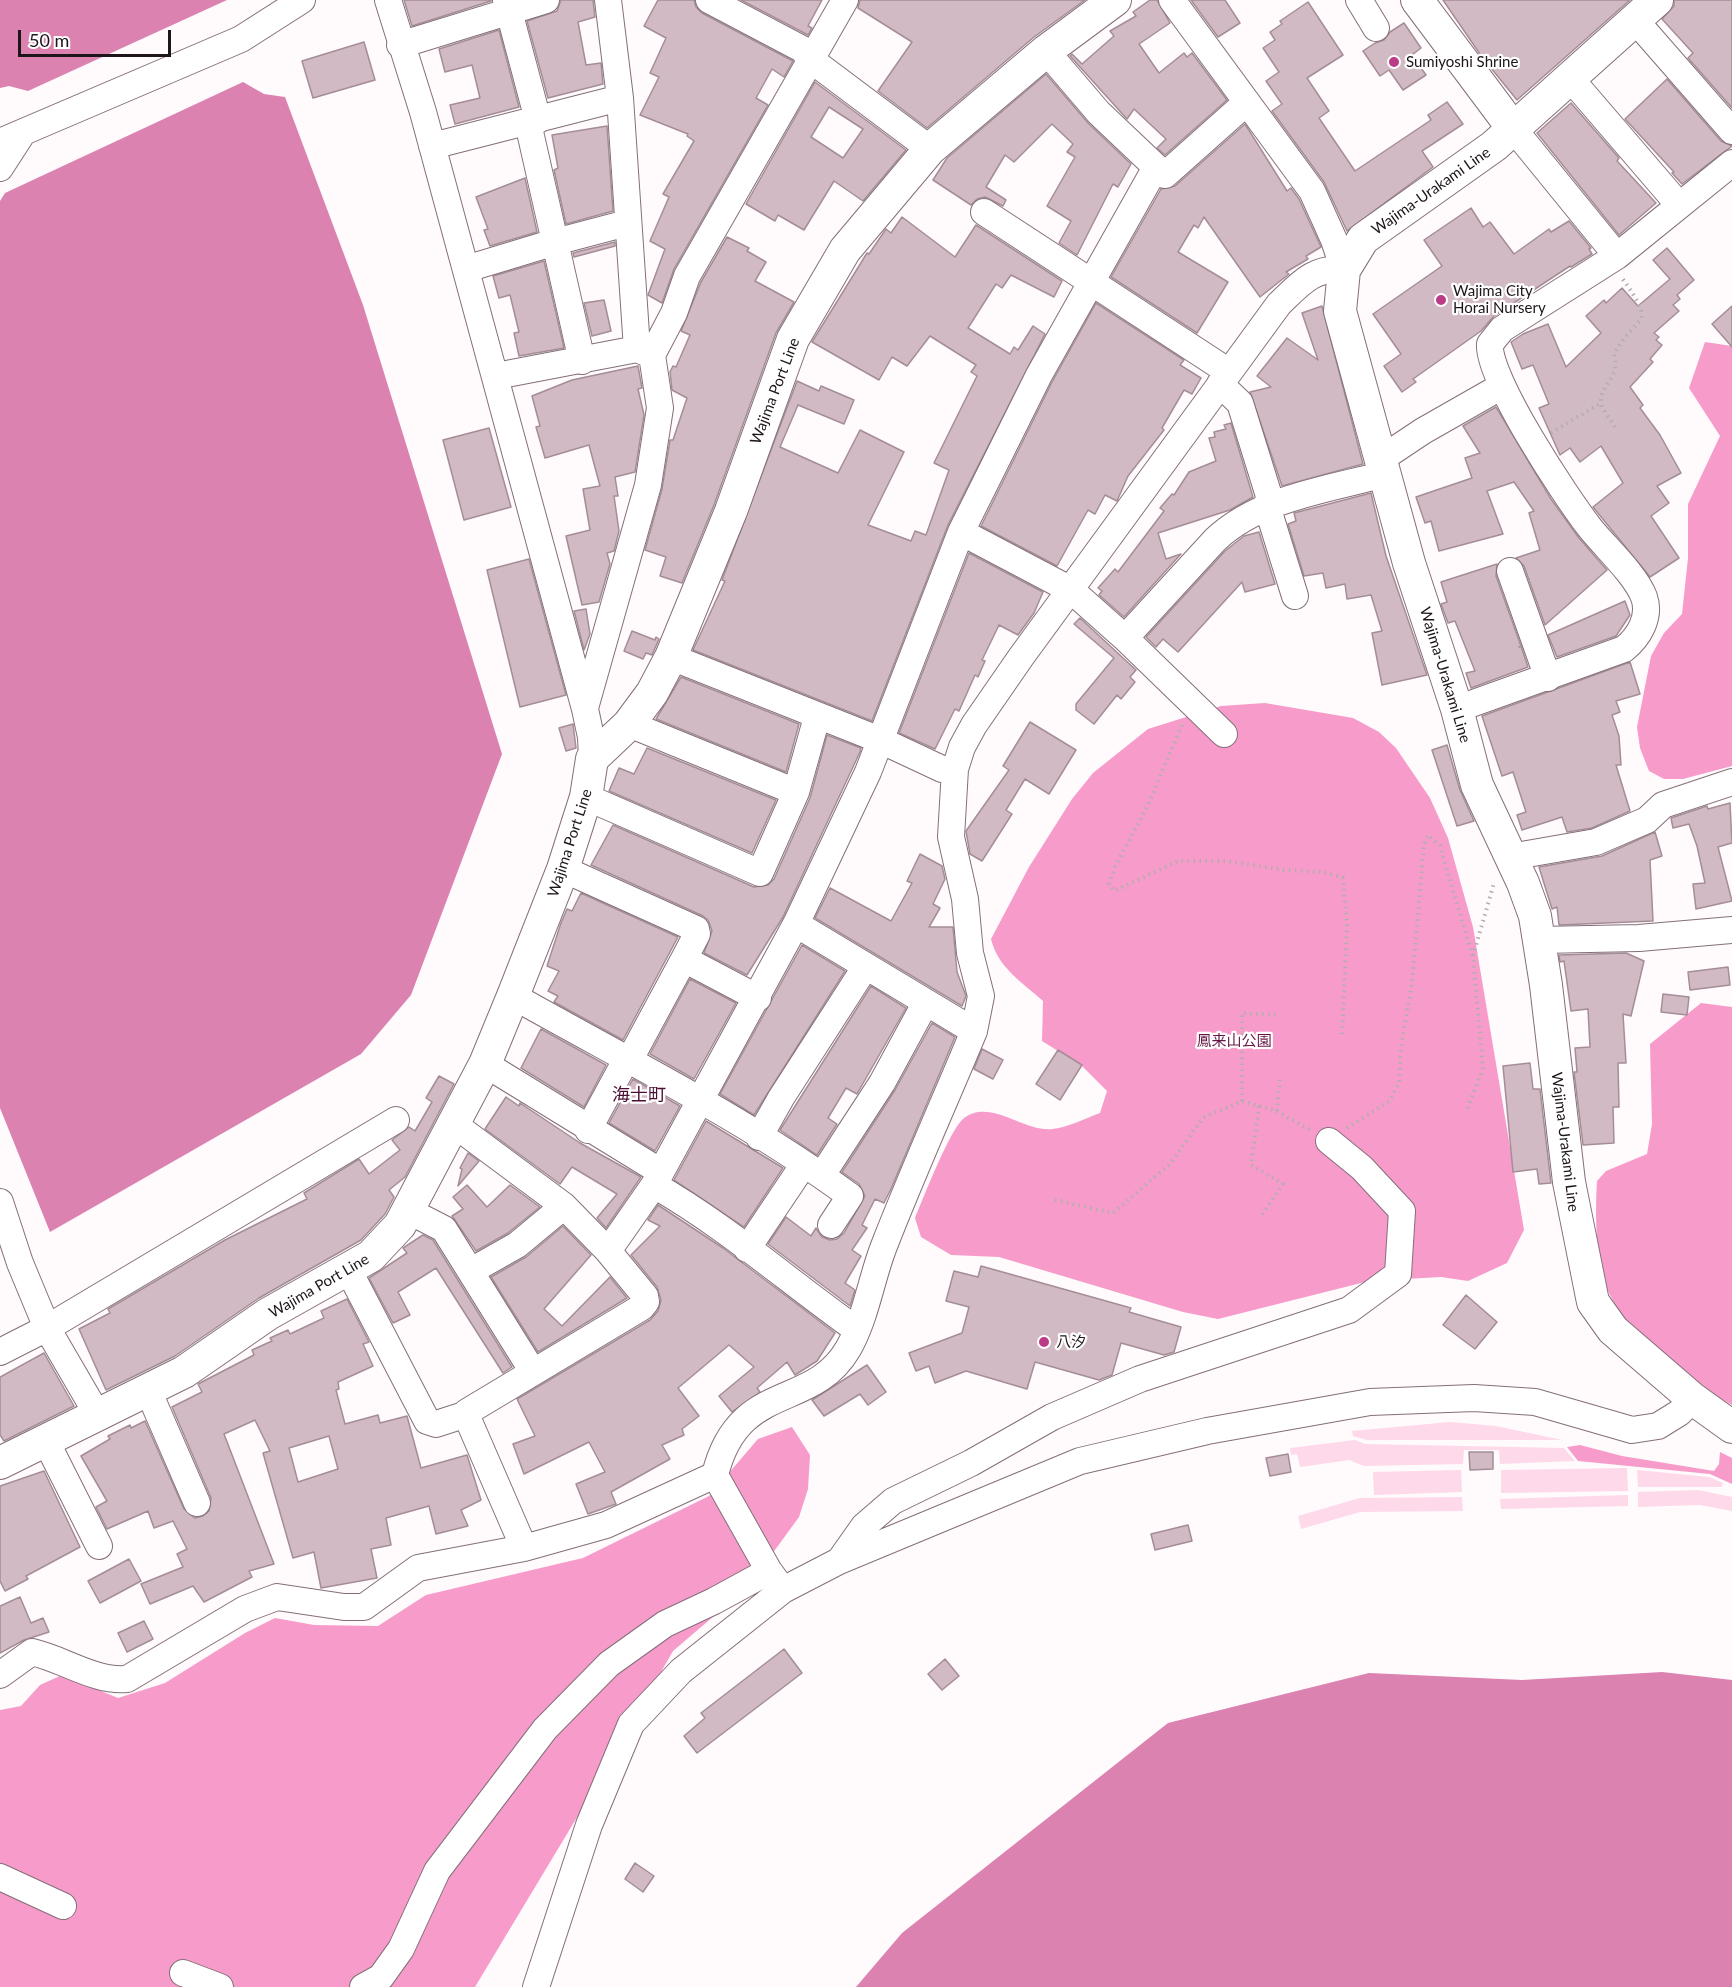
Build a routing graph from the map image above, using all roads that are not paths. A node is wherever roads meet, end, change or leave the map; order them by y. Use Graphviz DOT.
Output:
graph roads {
  1 [pos="302,0"];
  2 [pos="388,0"];
  3 [pos="546,0"];
  4 [pos="608,0"];
  5 [pos="709,0"];
  6 [pos="844,0"];
  7 [pos="1172,0"];
  8 [pos="1359,0"];
  9 [pos="1418,0"];
  10 [pos="1106,2"];
  11 [pos="508,6"];
  12 [pos="1646,10"];
  13 [pos="1376,28"];
  14 [pos="400,45"];
  15 [pos="1046,51"];
  16 [pos="810,59"];
  17 [pos="1570,78"];
  18 [pos="620,99"];
  19 [pos="1247,102"];
  20 [pos="533,121"];
  21 [pos="1512,128"];
  22 [pos="1732,131"];
  23 [pos="11,138"];
  24 [pos="432,146"];
  25 [pos="930,149"];
  26 [pos="1732,163"];
  27 [pos="1156,167"];
  28 [pos="0,168"];
  29 [pos="1680,205"];
  30 [pos="984,212"];
  31 [pos="627,224"];
  32 [pos="555,242"];
  33 [pos="1613,258"];
  34 [pos="466,269"];
  35 [pos="1344,270"];
  36 [pos="1090,281"];
  37 [pos="644,352"];
  38 [pos="582,361"];
  39 [pos="496,376"];
  40 [pos="1225,378"];
  41 [pos="1502,386"];
  42 [pos="1383,466"];
  43 [pos="1268,506"];
  44 [pos="961,532"];
  45 [pos="1510,572"];
  46 [pos="1071,590"];
  47 [pos="1295,596"];
  48 [pos="1125,638"];
  49 [pos="671,657"];
  50 [pos="1548,678"];
  51 [pos="585,709"];
  52 [pos="1457,709"];
  53 [pos="817,717"];
  54 [pos="629,724"];
  55 [pos="1224,734"];
  56 [pos="880,740"];
  57 [pos="592,759"];
  58 [pos="955,769"];
  59 [pos="1732,782"];
  60 [pos="796,792"];
  61 [pos="586,797"];
  62 [pos="1510,857"];
  63 [pos="563,869"];
  64 [pos="796,924"];
  65 [pos="1732,930"];
  66 [pos="1540,940"];
  67 [pos="684,959"];
  68 [pos="866,966"];
  69 [pos="513,996"];
  70 [pos="758,998"];
  71 [pos="926,1002"];
  72 [pos="974,1031"];
  73 [pos="628,1060"];
  74 [pos="485,1064"];
  75 [pos="701,1102"];
  76 [pos="396,1120"];
  77 [pos="454,1125"];
  78 [pos="588,1130"];
  79 [pos="759,1137"];
  80 [pos="1329,1141"];
  81 [pos="813,1170"];
  82 [pos="658,1178"];
  83 [pos="0,1202"];
  84 [pos="564,1206"];
  85 [pos="409,1211"];
  86 [pos="831,1225"];
  87 [pos="747,1249"];
  88 [pos="608,1251"];
  89 [pos="348,1269"];
  90 [pos="471,1272"];
  91 [pos="47,1328"];
  92 [pos="857,1330"];
  93 [pos="0,1352"];
  94 [pos="532,1372"];
  95 [pos="148,1390"];
  96 [pos="1693,1399"];
  97 [pos="97,1414"];
  98 [pos="467,1414"];
  99 [pos="1732,1427"];
  100 [pos="45,1439"];
  101 [pos="0,1463"];
  102 [pos="715,1475"];
  103 [pos="197,1503"];
  104 [pos="99,1546"];
  105 [pos="524,1548"];
  106 [pos="839,1561"];
  107 [pos="776,1581"];
  108 [pos="0,1675"];
  109 [pos="0,1877"];
  110 [pos="63,1906"];
  111 [pos="183,1973"];
  112 [pos="220,1987"];
  113 [pos="363,1987"];
  114 [pos="536,1987"];
  1 -- 23 [label="street"];
  2 -- 14 [label="street"];
  3 -- 11 [label="street"];
  4 -- 18 [label="street"];
  5 -- 16 [label="street"];
  6 -- 16 [label="street"];
  7 -- 19 [label="street"];
  8 -- 13 [label="street"];
  9 -- 21 [label="main road"];
  10 -- 15 [label="main road, Wajima Port Line"];
  11 -- 14 [label="street"];
  11 -- 20 [label="street"];
  12 -- 17 [label="main road, Wajima-Urakami Line"];
  12 -- 22 [label="street"];
  14 -- 24 [label="street"];
  15 -- 25 [label="main road, Wajima Port Line"];
  15 -- 27 [label="street"];
  16 -- 25 [label="street"];
  16 -- 37 [label="street"];
  17 -- 21 [label="main road, Wajima-Urakami Line"];
  17 -- 29 [label="street"];
  18 -- 20 [label="street"];
  18 -- 31 [label="street"];
  19 -- 27 [label="street"];
  19 -- 35 [label="street"];
  20 -- 24 [label="street"];
  20 -- 32 [label="street"];
  21 -- 33 [label="street"];
  21 -- 35 [label="main road, Wajima-Urakami Line"];
  23 -- 28 [label="street"];
  24 -- 34 [label="street"];
  25 -- 49 [label="main road, Wajima Port Line"];
  26 -- 29 [label="street"];
  27 -- 36 [label="street"];
  29 -- 33 [label="street"];
  30 -- 36 [label="street"];
  31 -- 32 [label="street"];
  31 -- 37 [label="street"];
  32 -- 34 [label="street"];
  32 -- 38 [label="street"];
  33 -- 41 [label="street"];
  34 -- 39 [label="street"];
  35 -- 40 [label="street"];
  35 -- 42 [label="main road, Wajima-Urakami Line"];
  36 -- 40 [label="street"];
  36 -- 44 [label="street"];
  37 -- 38 [label="street"];
  37 -- 51 [label="street"];
  38 -- 39 [label="street"];
  39 -- 51 [label="street"];
  40 -- 43 [label="street"];
  40 -- 46 [label="street"];
  41 -- 42 [label="street"];
  41 -- 50 [label="street"];
  42 -- 43 [label="street"];
  42 -- 52 [label="main road, Wajima-Urakami Line"];
  43 -- 47 [label="street"];
  43 -- 48 [label="street"];
  44 -- 46 [label="street"];
  44 -- 56 [label="street"];
  45 -- 50 [label="street"];
  46 -- 48 [label="street"];
  46 -- 58 [label="street"];
  48 -- 55 [label="street"];
  49 -- 53 [label="street"];
  49 -- 54 [label="main road, Wajima Port Line"];
  50 -- 52 [label="street"];
  51 -- 57 [label="street"];
  52 -- 62 [label="main road, Wajima-Urakami Line"];
  53 -- 56 [label="street"];
  53 -- 60 [label="street"];
  54 -- 57 [label="main road, Wajima Port Line"];
  54 -- 60 [label="street"];
  56 -- 58 [label="street"];
  56 -- 64 [label="street"];
  57 -- 61 [label="main road, Wajima Port Line"];
  58 -- 72 [label="street"];
  59 -- 62 [label="street"];
  60 -- 61 [label="street"];
  61 -- 63 [label="main road, Wajima Port Line"];
  62 -- 66 [label="main road, Wajima-Urakami Line"];
  63 -- 67 [label="street"];
  63 -- 69 [label="main road, Wajima Port Line"];
  64 -- 68 [label="street"];
  64 -- 70 [label="street"];
  65 -- 66 [label="street"];
  66 -- 96 [label="main road, Wajima-Urakami Line"];
  67 -- 70 [label="street"];
  67 -- 73 [label="street"];
  68 -- 71 [label="street"];
  68 -- 79 [label="street"];
  69 -- 73 [label="street"];
  69 -- 74 [label="main road, Wajima Port Line"];
  70 -- 75 [label="street"];
  71 -- 72 [label="street"];
  71 -- 81 [label="street"];
  72 -- 92 [label="street"];
  73 -- 75 [label="street"];
  73 -- 78 [label="street"];
  74 -- 77 [label="main road, Wajima Port Line"];
  74 -- 78 [label="street"];
  75 -- 79 [label="street"];
  75 -- 82 [label="street"];
  76 -- 91 [label="street"];
  77 -- 84 [label="street"];
  77 -- 85 [label="main road, Wajima Port Line"];
  78 -- 82 [label="street"];
  79 -- 81 [label="street"];
  80 -- 106 [label="street"];
  81 -- 86 [label="street"];
  81 -- 87 [label="street"];
  82 -- 87 [label="street"];
  82 -- 88 [label="street"];
  83 -- 91 [label="street"];
  84 -- 88 [label="street"];
  84 -- 90 [label="street"];
  85 -- 89 [label="main road, Wajima Port Line"];
  85 -- 90 [label="street"];
  87 -- 92 [label="street"];
  88 -- 94 [label="street"];
  89 -- 95 [label="main road, Wajima Port Line"];
  89 -- 98 [label="street"];
  90 -- 94 [label="street"];
  91 -- 93 [label="street"];
  91 -- 97 [label="street"];
  92 -- 102 [label="street"];
  94 -- 98 [label="street"];
  95 -- 97 [label="main road, Wajima Port Line"];
  95 -- 103 [label="street"];
  96 -- 99 [label="main road, Wajima-Urakami Line"];
  96 -- 106 [label="street"];
  97 -- 100 [label="main road, Wajima Port Line"];
  98 -- 105 [label="street"];
  100 -- 101 [label="main road, Wajima Port Line"];
  100 -- 104 [label="street"];
  102 -- 105 [label="street"];
  102 -- 107 [label="street"];
  105 -- 108 [label="street"];
  106 -- 107 [label="street"];
  107 -- 113 [label="street"];
  107 -- 114 [label="street"];
  109 -- 110 [label="street"];
  111 -- 112 [label="street"];
}
